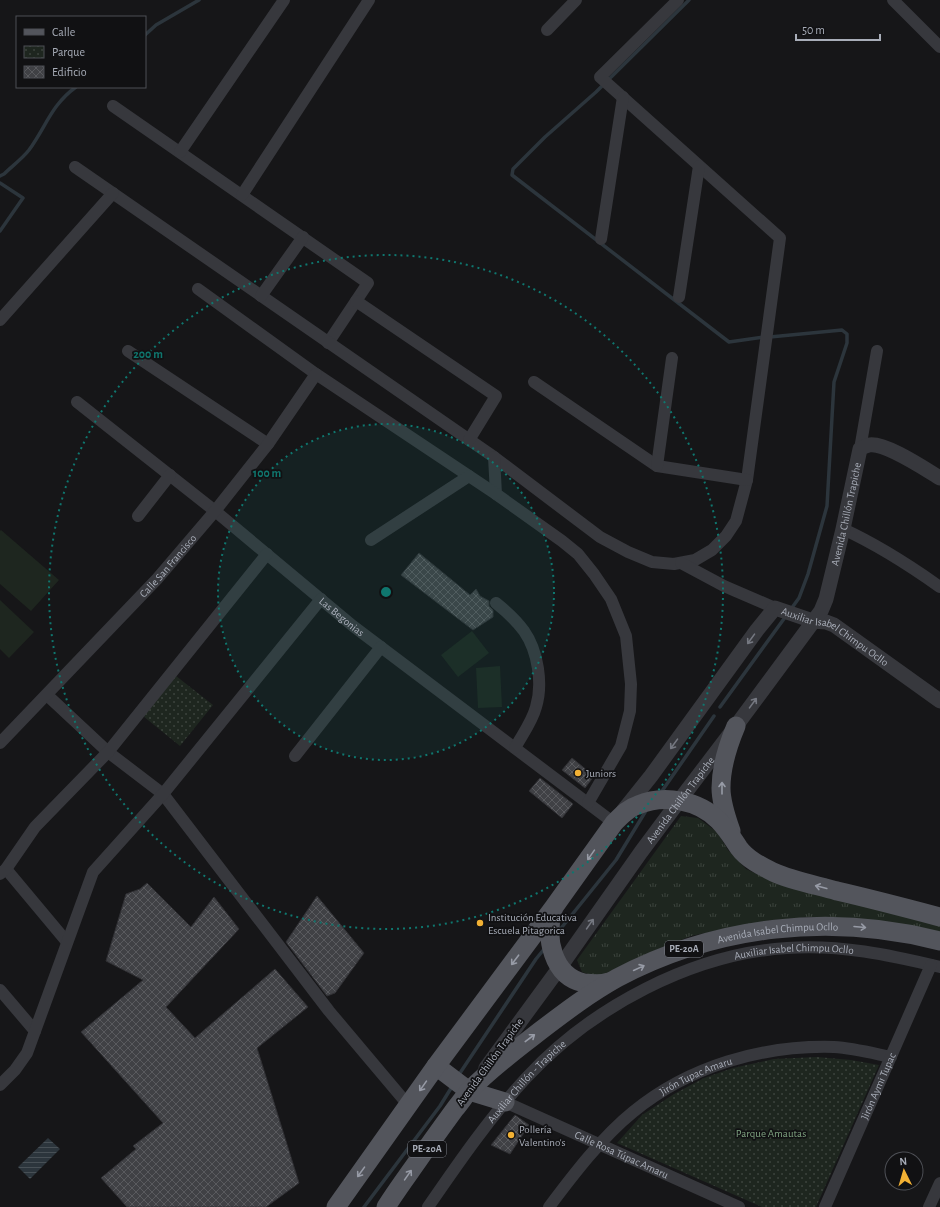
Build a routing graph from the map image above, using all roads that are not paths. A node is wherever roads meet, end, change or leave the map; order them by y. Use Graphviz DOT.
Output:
graph roads {
  1 [pos="284,0"];
  2 [pos="369,0"];
  3 [pos="576,0"];
  4 [pos="678,0"];
  5 [pos="893,0"];
  6 [pos="548,30"];
  7 [pos="940,47"];
  8 [pos="623,97"];
  9 [pos="113,106"];
  10 [pos="180,152"];
  11 [pos="700,166"];
  12 [pos="75,167"];
  13 [pos="113,193"];
  14 [pos="242,195"];
  15 [pos="302,238"];
  16 [pos="601,239"];
  17 [pos="198,289"];
  18 [pos="261,296"];
  19 [pos="679,297"];
  20 [pos="356,301"];
  21 [pos="0,320"];
  22 [pos="328,343"];
  23 [pos="128,351"];
  24 [pos="877,351"];
  25 [pos="672,358"];
  26 [pos="316,374"];
  27 [pos="534,382"];
  28 [pos="77,402"];
  29 [pos="469,440"];
  30 [pos="268,444"];
  31 [pos="860,448"];
  32 [pos="494,457"];
  33 [pos="657,466"];
  34 [pos="170,475"];
  35 [pos="469,476"];
  36 [pos="940,478"];
  37 [pos="747,480"];
  38 [pos="496,494"];
  39 [pos="215,511"];
  40 [pos="138,516"];
  41 [pos="843,529"];
  42 [pos="371,540"];
  43 [pos="267,554"];
  44 [pos="681,564"];
  45 [pos="940,587"];
  46 [pos="321,599"];
  47 [pos="496,603"];
  48 [pos="775,608"];
  49 [pos="813,622"];
  50 [pos="381,647"];
  51 [pos="47,695"];
  52 [pos="940,701"];
  53 [pos="736,726"];
  54 [pos="0,743"];
  55 [pos="515,748"];
  56 [pos="108,752"];
  57 [pos="295,756"];
  58 [pos="163,794"];
  59 [pos="679,800"];
  60 [pos="588,803"];
  61 [pos="614,823"];
  62 [pos="734,839"];
  63 [pos="3,871"];
  64 [pos="554,908"];
  65 [pos="915,911"];
  66 [pos="940,917"];
  67 [pos="911,934"];
  68 [pos="940,941"];
  69 [pos="67,942"];
  70 [pos="935,966"];
  71 [pos="560,967"];
  72 [pos="616,979"];
  73 [pos="652,985"];
  74 [pos="0,990"];
  75 [pos="35,1031"];
  76 [pos="891,1057"];
  77 [pos="436,1066"];
  78 [pos="0,1084"];
  79 [pos="469,1091"];
  80 [pos="505,1102"];
  81 [pos="408,1106"];
  82 [pos="600,1144"];
  83 [pos="940,1183"];
  84 [pos="336,1207"];
  85 [pos="386,1207"];
  86 [pos="428,1207"];
  87 [pos="549,1207"];
  88 [pos="739,1207"];
  89 [pos="825,1207"];
  90 [pos="929,1207"];
  1 -- 10 [label="street"];
  2 -- 14 [label="street"];
  3 -- 6 [label="street"];
  4 -- 8 [label="street"];
  5 -- 7 [label="street"];
  8 -- 11 [label="street"];
  8 -- 16 [label="street"];
  9 -- 10 [label="street"];
  10 -- 14 [label="street"];
  11 -- 19 [label="street"];
  11 -- 37 [label="street"];
  12 -- 13 [label="street"];
  13 -- 18 [label="street"];
  13 -- 21 [label="street"];
  14 -- 15 [label="street"];
  15 -- 18 [label="street"];
  15 -- 20 [label="street"];
  17 -- 26 [label="street"];
  18 -- 22 [label="street"];
  20 -- 22 [label="street"];
  20 -- 29 [label="street"];
  22 -- 29 [label="street"];
  23 -- 30 [label="street"];
  24 -- 31 [label="street, Avenida Chillón Trapiche"];
  25 -- 33 [label="street"];
  26 -- 30 [label="street, Calle San Francisco"];
  26 -- 35 [label="street"];
  27 -- 33 [label="street"];
  28 -- 34 [label="street, Las Begonias"];
  29 -- 32 [label="street"];
  30 -- 39 [label="street, Calle San Francisco"];
  31 -- 36 [label="street"];
  31 -- 41 [label="street, Avenida Chillón Trapiche"];
  32 -- 38 [label="street"];
  32 -- 44 [label="street"];
  33 -- 37 [label="street"];
  34 -- 39 [label="street, Las Begonias"];
  34 -- 40 [label="street"];
  35 -- 38 [label="street"];
  35 -- 42 [label="street"];
  37 -- 44 [label="street"];
  38 -- 60 [label="street"];
  39 -- 43 [label="street, Las Begonias"];
  39 -- 51 [label="street, Calle San Francisco"];
  41 -- 45 [label="street"];
  41 -- 49 [label="street, Avenida Chillón Trapiche"];
  43 -- 46 [label="street, Las Begonias"];
  43 -- 56 [label="street"];
  44 -- 48 [label="street, Auxiliar Isabel Chimpu Ocllo"];
  46 -- 50 [label="street, Las Begonias"];
  46 -- 58 [label="street"];
  47 -- 55 [label="street"];
  48 -- 49 [label="street, Auxiliar Isabel Chimpu Ocllo"];
  48 -- 61 [label="street, one-way"];
  49 -- 52 [label="street, Auxiliar Isabel Chimpu Ocllo"];
  53 -- 49 [label="street, Avenida Chillón Trapiche, one-way"];
  50 -- 55 [label="street, Las Begonias"];
  50 -- 57 [label="street"];
  51 -- 54 [label="street, Calle San Francisco"];
  51 -- 56 [label="street"];
  53 -- 59 [label="street, Avenida Chillón Trapiche"];
  62 -- 53 [label="main road, one-way"];
  55 -- 60 [label="street, Las Begonias"];
  56 -- 58 [label="street"];
  56 -- 63 [label="street"];
  58 -- 69 [label="street"];
  58 -- 81 [label="street"];
  59 -- 61 [label="main road"];
  59 -- 62 [label="main road"];
  71 -- 59 [label="street, Avenida Chillón Trapiche / PE-20A, one-way"];
  60 -- 61 [label="street, Las Begonias"];
  61 -- 64 [label="main road, one-way"];
  65 -- 62 [label="main road, one-way"];
  63 -- 69 [label="street"];
  64 -- 71 [label="main road"];
  64 -- 77 [label="main road, one-way"];
  65 -- 66 [label="main road"];
  65 -- 67 [label="main road"];
  67 -- 68 [label="main road, Avenida Isabel Chimpu Ocllo / PE-20A"];
  72 -- 67 [label="main road, Avenida Isabel Chimpu Ocllo / PE-20A, one-way"];
  69 -- 75 [label="street"];
  70 -- 73 [label="street, Auxiliar Isabel Chimpu Ocllo"];
  70 -- 76 [label="street, Jirón Aymi Tupac"];
  71 -- 72 [label="main road"];
  71 -- 79 [label="street, Avenida Chillón Trapiche / PE-20A"];
  79 -- 72 [label="main road, Avenida Isabel Chimpu Ocllo / PE-20A, one-way"];
  73 -- 80 [label="street, Auxiliar Chillón - Trapiche"];
  74 -- 75 [label="street"];
  75 -- 78 [label="street"];
  76 -- 82 [label="street, Jirón Tupac Amaru"];
  76 -- 89 [label="street, Jirón Aymi Tupac"];
  77 -- 79 [label="main road"];
  77 -- 81 [label="main road, one-way"];
  79 -- 80 [label="main road"];
  85 -- 79 [label="main road, Avenida Chillón Trapiche / PE-20A, one-way"];
  80 -- 82 [label="street, Calle Rosa Túpac Amaru"];
  80 -- 86 [label="street, Auxiliar Chillón - Trapiche"];
  81 -- 84 [label="main road, one-way"];
  82 -- 87 [label="street, Jirón Tupac Amaru"];
  82 -- 88 [label="street, Calle Rosa Túpac Amaru"];
  83 -- 90 [label="street"];
}
